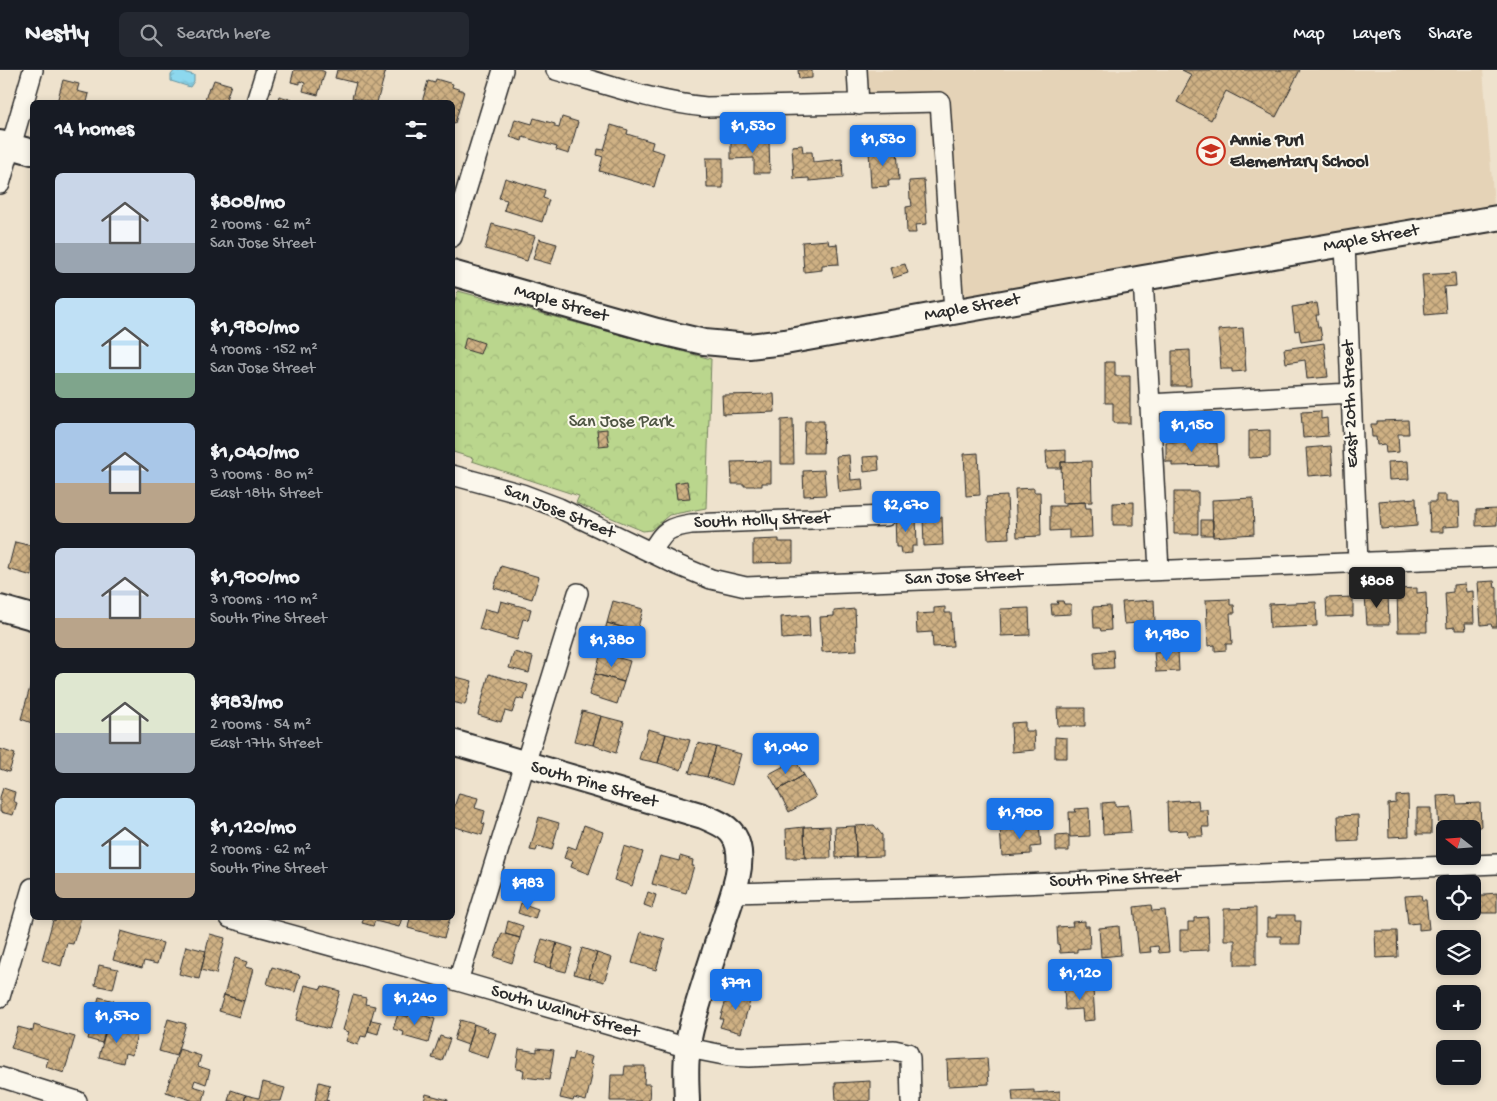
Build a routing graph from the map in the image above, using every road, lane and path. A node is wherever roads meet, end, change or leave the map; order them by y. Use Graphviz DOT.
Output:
graph roads {
  1 [pos="33,70"];
  2 [pos="266,70"];
  3 [pos="503,70"];
  4 [pos="556,70"];
  5 [pos="857,70"];
  6 [pos="257,100"];
  7 [pos="858,104"];
  8 [pos="15,147"];
  9 [pos="0,184"];
  10 [pos="1497,218"];
  11 [pos="455,227"];
  12 [pos="1345,244"];
  13 [pos="455,274"];
  14 [pos="1143,278"];
  15 [pos="954,311"];
  16 [pos="1351,393"];
  17 [pos="1149,404"];
  18 [pos="455,476"];
  19 [pos="886,516"];
  20 [pos="651,552"];
  21 [pos="1497,558"];
  22 [pos="1358,563"];
  23 [pos="1159,570"];
  24 [pos="578,593"];
  25 [pos="0,608"];
  26 [pos="30,617"];
  27 [pos="455,743"];
  28 [pos="526,764"];
  29 [pos="1497,864"];
  30 [pos="733,893"];
  31 [pos="30,895"];
  32 [pos="245,920"];
  33 [pos="458,981"];
  34 [pos="0,997"];
  35 [pos="688,1048"];
  36 [pos="0,1077"];
  37 [pos="77,1101"];
  38 [pos="687,1101"];
  39 [pos="911,1101"];
  1 -- 8 [label="street"];
  2 -- 6 [label="street"];
  3 -- 11 [label="street"];
  4 -- 7 [label="street"];
  5 -- 7 [label="street"];
  7 -- 15 [label="street"];
  8 -- 9 [label="street"];
  10 -- 12 [label="street, Maple Street"];
  12 -- 14 [label="street, Maple Street"];
  12 -- 16 [label="street, East 20th Street"];
  13 -- 15 [label="street, Maple Street"];
  14 -- 15 [label="street, Maple Street"];
  14 -- 17 [label="street"];
  16 -- 17 [label="street"];
  16 -- 22 [label="street, East 20th Street"];
  17 -- 23 [label="street"];
  18 -- 20 [label="street, San Jose Street"];
  19 -- 20 [label="street, South Holly Street"];
  20 -- 23 [label="street, San Jose Street"];
  21 -- 22 [label="street, San Jose Street"];
  22 -- 23 [label="street, San Jose Street"];
  24 -- 28 [label="street"];
  25 -- 26 [label="street"];
  27 -- 28 [label="street, South Pine Street"];
  28 -- 30 [label="street, South Pine Street"];
  28 -- 33 [label="street"];
  29 -- 30 [label="street, South Pine Street"];
  30 -- 35 [label="street"];
  31 -- 34 [label="street"];
  32 -- 33 [label="street, South Walnut Street"];
  33 -- 35 [label="street, South Walnut Street"];
  35 -- 38 [label="street"];
  35 -- 39 [label="street, South Walnut Street"];
  36 -- 37 [label="street"];
}
